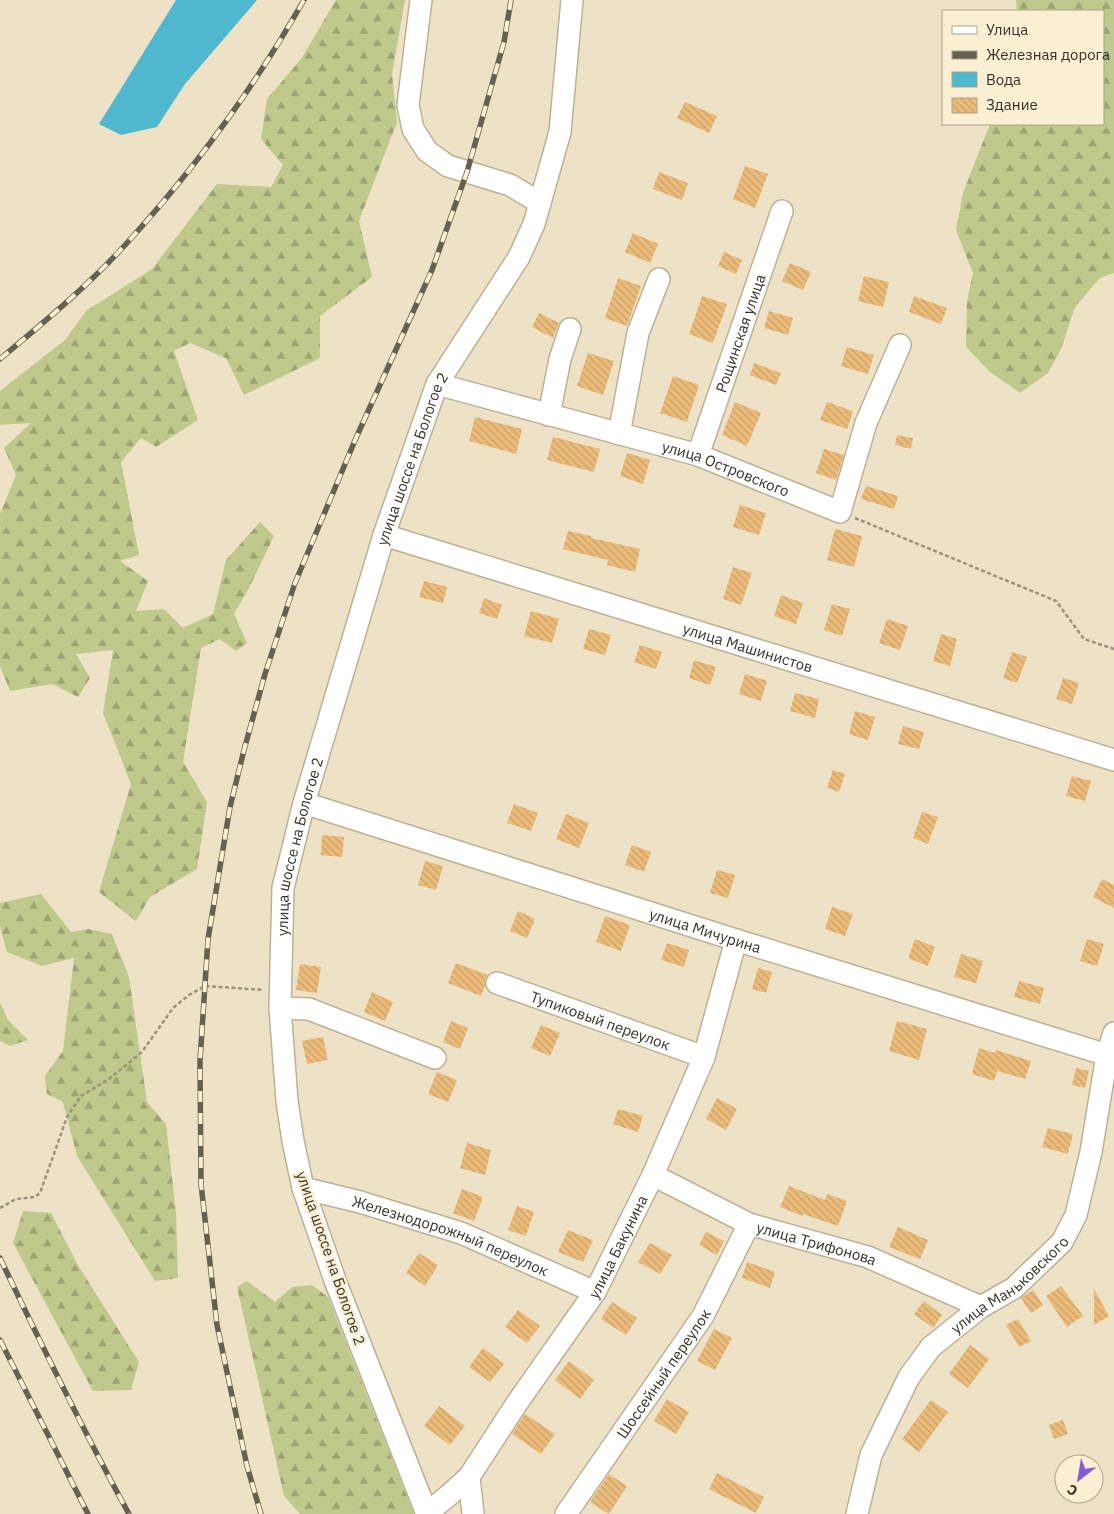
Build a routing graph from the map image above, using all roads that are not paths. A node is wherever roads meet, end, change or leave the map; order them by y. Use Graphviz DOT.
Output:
graph roads {
  1 [pos="421,0"];
  2 [pos="572,0"];
  3 [pos="540,203"];
  4 [pos="782,211"];
  5 [pos="659,279"];
  6 [pos="570,329"];
  7 [pos="900,345"];
  8 [pos="437,384"];
  9 [pos="549,415"];
  10 [pos="619,434"];
  11 [pos="698,455"];
  12 [pos="384,535"];
  13 [pos="1114,760"];
  14 [pos="304,803"];
  15 [pos="736,940"];
  16 [pos="497,984"];
  17 [pos="280,999"];
  18 [pos="1114,1033"];
  19 [pos="1108,1055"];
  20 [pos="704,1057"];
  21 [pos="435,1058"];
  22 [pos="653,1175"];
  23 [pos="303,1188"];
  24 [pos="749,1224"];
  25 [pos="595,1292"];
  26 [pos="981,1306"];
  27 [pos="468,1477"];
  28 [pos="427,1513"];
  29 [pos="473,1514"];
  30 [pos="566,1514"];
  31 [pos="857,1514"];
  1 -- 3 [label="street"];
  2 -- 3 [label="street, улица шоссе на Бологое 2"];
  3 -- 8 [label="street, улица шоссе на Бологое 2"];
  4 -- 11 [label="street, Рощинская улица"];
  5 -- 10 [label="street"];
  6 -- 9 [label="street"];
  7 -- 11 [label="street, улица Островского"];
  8 -- 9 [label="street, улица Островского"];
  8 -- 12 [label="street, улица шоссе на Бологое 2"];
  9 -- 10 [label="street, улица Островского"];
  10 -- 11 [label="street, улица Островского"];
  12 -- 13 [label="street, улица Машинистов"];
  12 -- 14 [label="street, улица шоссе на Бологое 2"];
  14 -- 15 [label="street, улица Мичурина"];
  14 -- 17 [label="street, улица шоссе на Бологое 2"];
  15 -- 19 [label="street, улица Мичурина"];
  15 -- 20 [label="street, улица Бакунина"];
  16 -- 20 [label="street, Тупиковый переулок"];
  17 -- 21 [label="street"];
  17 -- 23 [label="street, улица шоссе на Бологое 2"];
  18 -- 19 [label="street, улица Маньковского"];
  19 -- 26 [label="street, улица Маньковского"];
  20 -- 22 [label="street, улица Бакунина"];
  22 -- 24 [label="street, улица Трифонова"];
  22 -- 25 [label="street, улица Бакунина"];
  23 -- 25 [label="street, Железнодорожный переулок"];
  23 -- 28 [label="street, улица шоссе на Бологое 2"];
  24 -- 26 [label="street, улица Трифонова"];
  24 -- 30 [label="street, Шоссейный переулок"];
  25 -- 27 [label="street, улица Бакунина"];
  26 -- 31 [label="street, улица Маньковского"];
  27 -- 28 [label="street, улица Бакунина"];
  27 -- 29 [label="street"];
}
